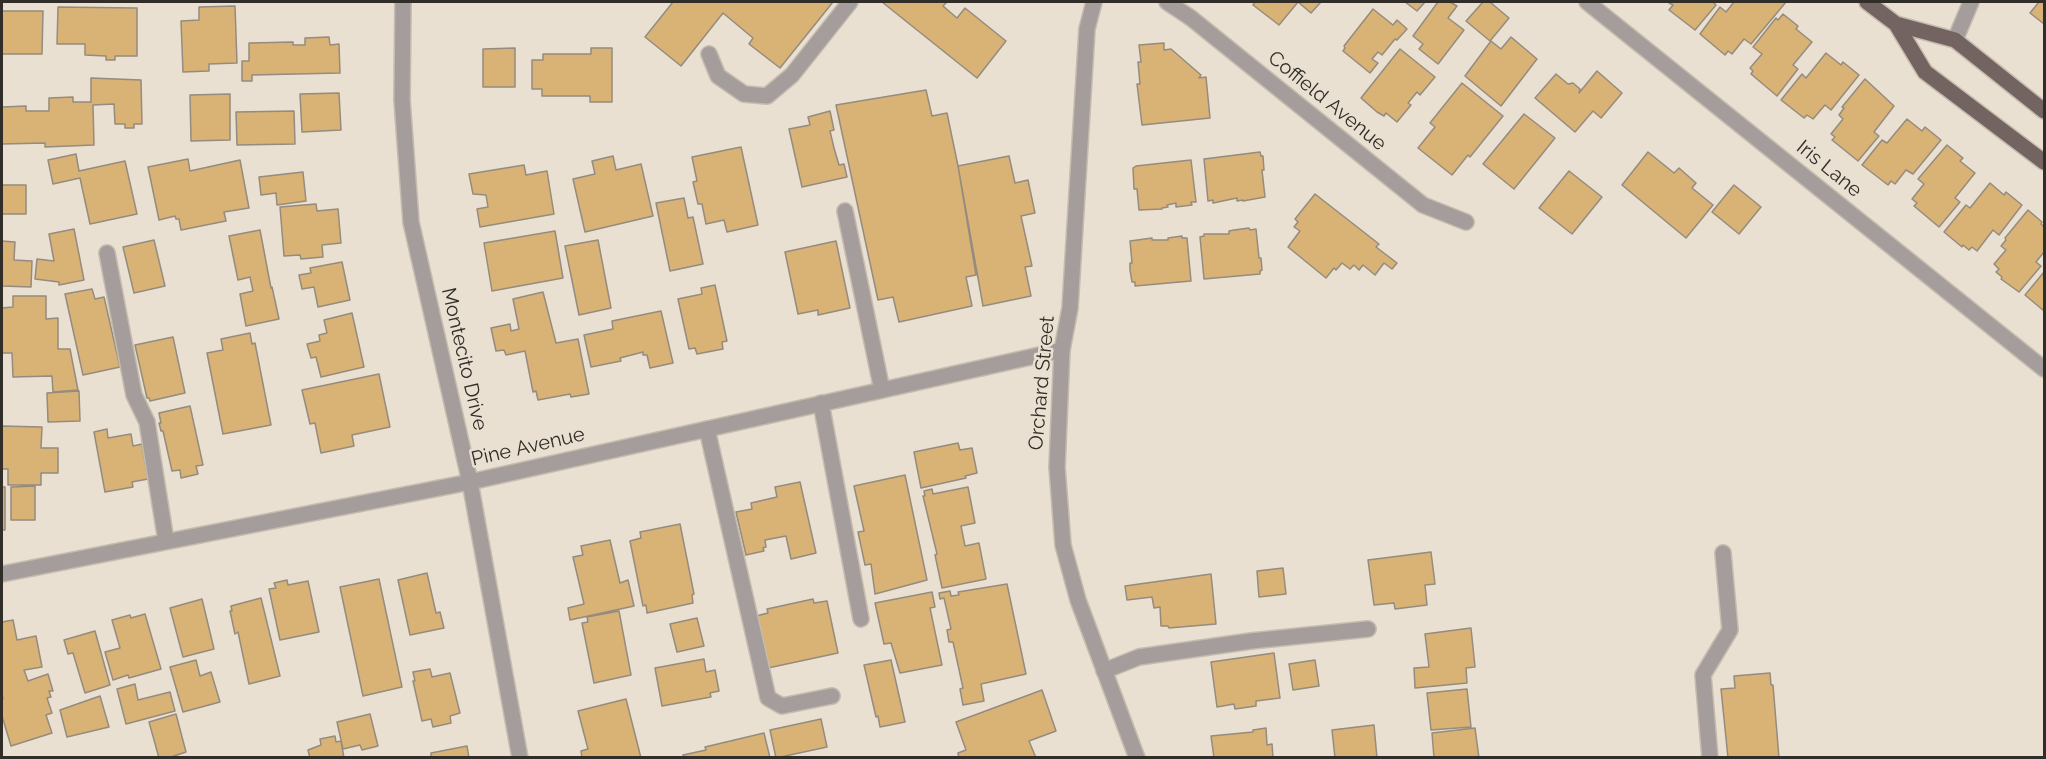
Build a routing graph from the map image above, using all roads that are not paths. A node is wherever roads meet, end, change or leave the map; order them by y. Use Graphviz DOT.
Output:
graph roads {
  1 [pos="403,2"];
  2 [pos="850,2"];
  3 [pos="1094,2"];
  4 [pos="1167,2"];
  5 [pos="1587,2"];
  6 [pos="1867,2"];
  7 [pos="1971,2"];
  8 [pos="1896,24"];
  9 [pos="1955,40"];
  10 [pos="709,54"];
  11 [pos="2044,111"];
  12 [pos="2044,162"];
  13 [pos="845,211"];
  14 [pos="1466,222"];
  15 [pos="107,253"];
  16 [pos="1062,350"];
  17 [pos="2044,369"];
  18 [pos="882,390"];
  19 [pos="821,403"];
  20 [pos="707,429"];
  21 [pos="470,482"];
  22 [pos="166,541"];
  23 [pos="1723,553"];
  24 [pos="2,574"];
  25 [pos="861,619"];
  26 [pos="1368,629"];
  27 [pos="1104,671"];
  28 [pos="832,696"];
  29 [pos="520,758"];
  30 [pos="1137,758"];
  31 [pos="1710,758"];
  1 -- 21 [label="street, Montecito Drive"];
  2 -- 10 [label="street"];
  3 -- 16 [label="street, Orchard Street"];
  4 -- 14 [label="street, Coffield Avenue"];
  5 -- 17 [label="street, Iris Lane"];
  6 -- 8 [label="main road"];
  7 -- 9 [label="street"];
  8 -- 9 [label="main road"];
  8 -- 12 [label="main road"];
  9 -- 11 [label="main road"];
  13 -- 18 [label="street"];
  15 -- 22 [label="street"];
  16 -- 18 [label="street, Pine Avenue"];
  16 -- 27 [label="street, Orchard Street"];
  18 -- 19 [label="street, Pine Avenue"];
  19 -- 20 [label="street, Pine Avenue"];
  19 -- 25 [label="street"];
  20 -- 21 [label="street, Pine Avenue"];
  20 -- 28 [label="street"];
  21 -- 22 [label="street, Pine Avenue"];
  21 -- 29 [label="street, Montecito Drive"];
  22 -- 24 [label="street, Pine Avenue"];
  23 -- 31 [label="street"];
  26 -- 27 [label="street"];
  27 -- 30 [label="street, Orchard Street"];
}
